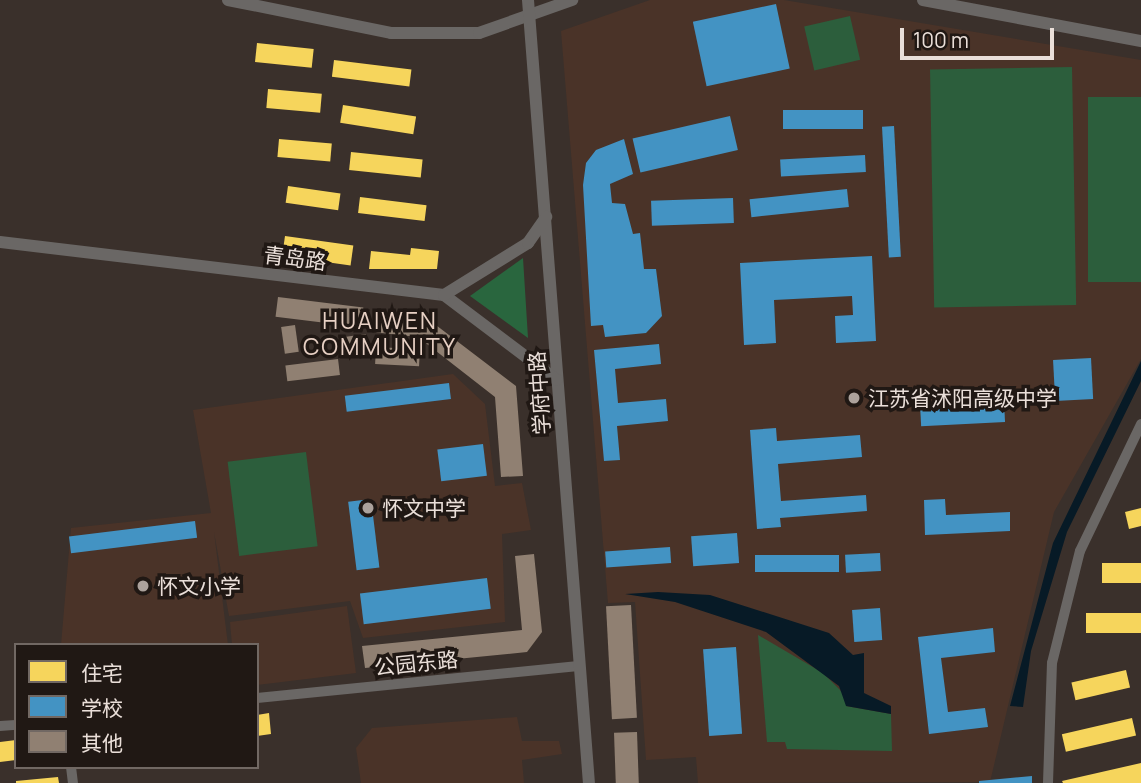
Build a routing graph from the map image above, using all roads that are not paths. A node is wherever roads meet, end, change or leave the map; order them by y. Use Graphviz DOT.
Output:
graph roads {
  1 [pos="228,0"];
  2 [pos="528,0"];
  3 [pos="572,0"];
  4 [pos="923,0"];
  5 [pos="530,18"];
  6 [pos="1141,41"];
  7 [pos="546,218"];
  8 [pos="0,242"];
  9 [pos="444,295"];
  10 [pos="557,380"];
  11 [pos="1141,424"];
  12 [pos="578,666"];
  13 [pos="259,698"];
  14 [pos="589,783"];
  15 [pos="1048,783"];
  1 -- 5 [label="street"];
  2 -- 5 [label="street, 学府中路"];
  3 -- 5 [label="street"];
  4 -- 6 [label="street"];
  5 -- 7 [label="street, 学府中路"];
  7 -- 9 [label="street"];
  7 -- 10 [label="street, 学府中路"];
  8 -- 9 [label="street, 青岛路"];
  9 -- 10 [label="street"];
  10 -- 12 [label="street, 学府中路"];
  11 -- 15 [label="street"];
  12 -- 13 [label="street, 公园东路"];
  12 -- 14 [label="street, 学府中路"];
}
